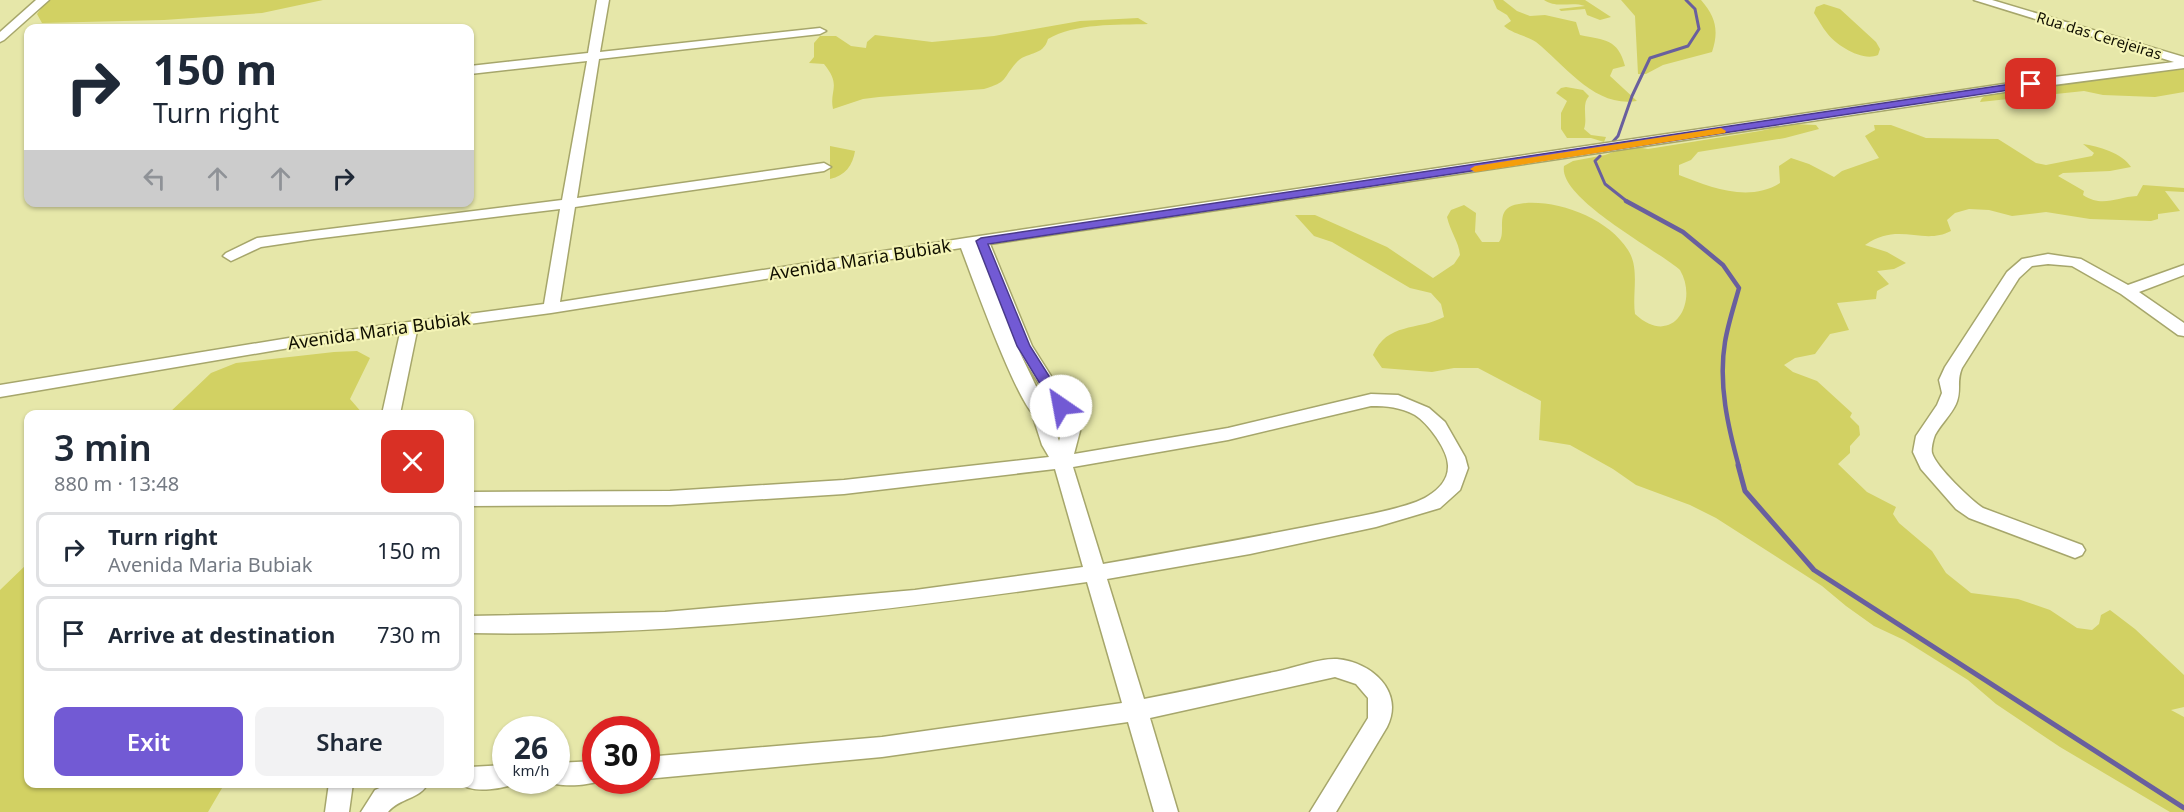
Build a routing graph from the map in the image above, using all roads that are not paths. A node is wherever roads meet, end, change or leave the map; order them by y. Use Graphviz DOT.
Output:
graph roads {
  1 [pos="43,0"];
  2 [pos="603,0"];
  3 [pos="1980,0"];
  4 [pos="820,31"];
  5 [pos="0,38"];
  6 [pos="594,56"];
  7 [pos="2184,62"];
  8 [pos="474,70"];
  9 [pos="824,167"];
  10 [pos="567,204"];
  11 [pos="974,242"];
  12 [pos="231,256"];
  13 [pos="2184,270"];
  14 [pos="2127,291"];
  15 [pos="551,308"];
  16 [pos="410,326"];
  17 [pos="2184,330"];
  18 [pos="0,391"];
  19 [pos="1060,406"];
  20 [pos="391,410"];
  21 [pos="1038,411"];
  22 [pos="1062,462"];
  23 [pos="474,499"];
  24 [pos="2075,550"];
  25 [pos="1095,573"];
  26 [pos="474,625"];
  27 [pos="1136,711"];
  28 [pos="660,767"];
  29 [pos="492,777"];
  30 [pos="474,778"];
  31 [pos="340,788"];
  32 [pos="405,788"];
  33 [pos="337,812"];
  34 [pos="373,812"];
  35 [pos="1166,812"];
  36 [pos="1323,812"];
  1 -- 5 [label="street"];
  2 -- 6 [label="street"];
  3 -- 7 [label="street, Rua das Cerejeiras"];
  4 -- 6 [label="street"];
  6 -- 8 [label="street"];
  6 -- 10 [label="street"];
  7 -- 11 [label="street, Avenida Maria Bubiak"];
  9 -- 10 [label="street"];
  10 -- 12 [label="street"];
  10 -- 15 [label="street"];
  11 -- 15 [label="street, Avenida Maria Bubiak"];
  11 -- 19 [label="street"];
  11 -- 21 [label="street"];
  13 -- 14 [label="street"];
  14 -- 17 [label="street"];
  14 -- 24 [label="street"];
  15 -- 16 [label="street, Avenida Maria Bubiak"];
  16 -- 18 [label="street, Avenida Maria Bubiak"];
  16 -- 20 [label="street"];
  19 -- 21 [label="street"];
  19 -- 22 [label="street"];
  21 -- 22 [label="street"];
  22 -- 23 [label="street"];
  22 -- 25 [label="street"];
  22 -- 25 [label="street"];
  25 -- 26 [label="street"];
  25 -- 27 [label="street"];
  27 -- 28 [label="street"];
  27 -- 35 [label="street"];
  27 -- 36 [label="street"];
  29 -- 30 [label="street"];
  31 -- 33 [label="street"];
  32 -- 34 [label="street"];
}
